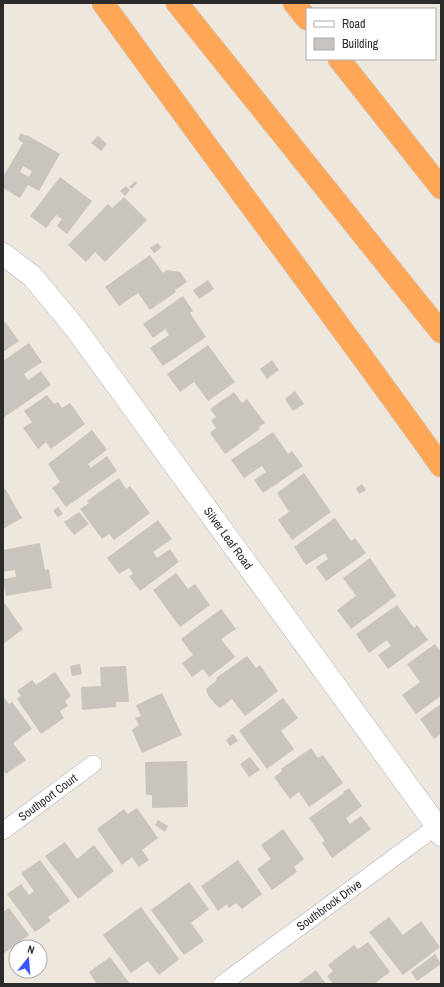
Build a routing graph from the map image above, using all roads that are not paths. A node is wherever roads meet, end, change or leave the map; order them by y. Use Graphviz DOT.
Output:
graph roads {
  1 [pos="103,3"];
  2 [pos="177,3"];
  3 [pos="294,3"];
  4 [pos="306,18"];
  5 [pos="340,60"];
  6 [pos="441,188"];
  7 [pos="3,254"];
  8 [pos="441,332"];
  9 [pos="441,466"];
  10 [pos="94,764"];
  11 [pos="3,831"];
  12 [pos="439,831"];
  13 [pos="222,984"];
  1 -- 9 [label="highway"];
  2 -- 8 [label="highway"];
  3 -- 4 [label="highway"];
  5 -- 6 [label="highway"];
  7 -- 12 [label="street, Silver Leaf Road"];
  10 -- 11 [label="street, Southport Court"];
  12 -- 13 [label="street, Southbrook Drive"];
}
